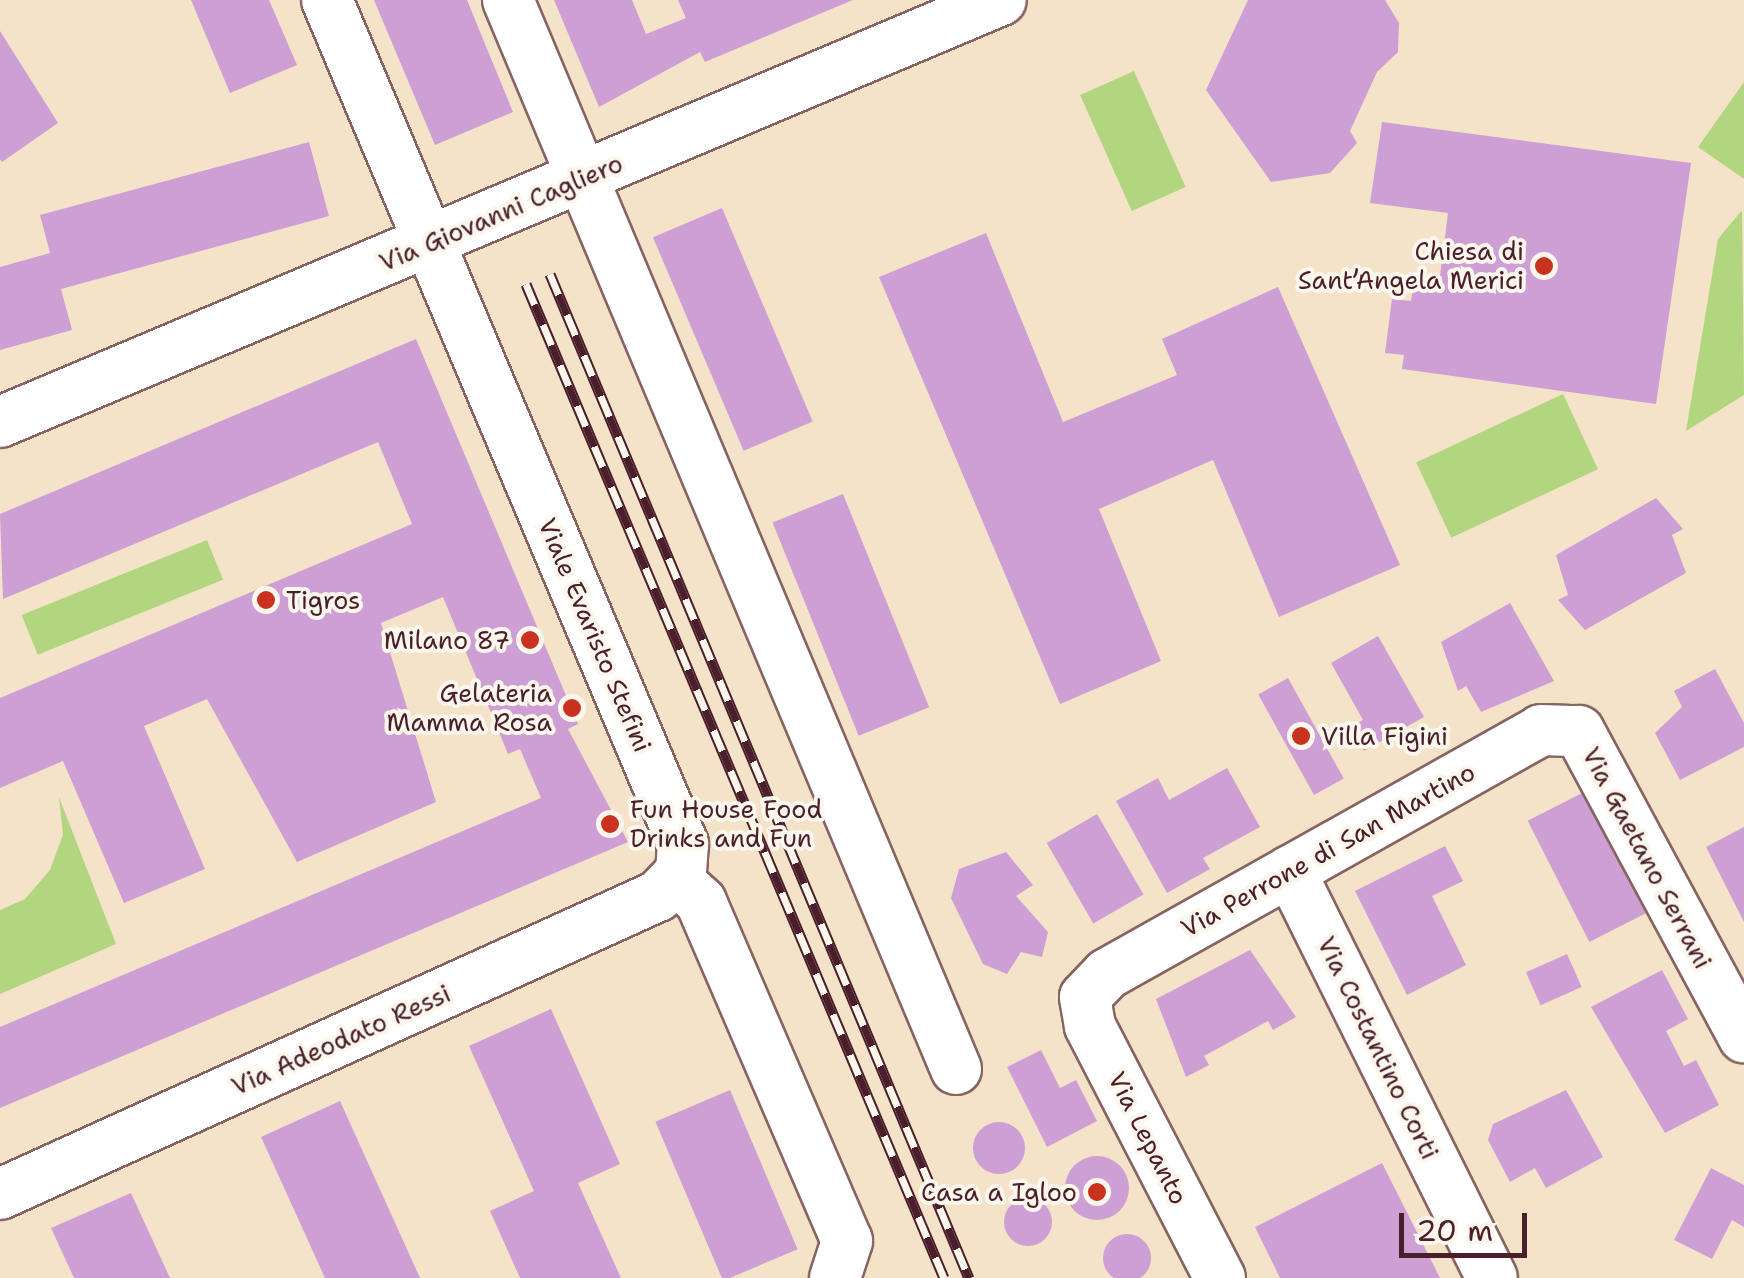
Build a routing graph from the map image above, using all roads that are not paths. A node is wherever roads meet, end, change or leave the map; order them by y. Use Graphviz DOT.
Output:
graph roads {
  1 [pos="327,0"];
  2 [pos="508,0"];
  3 [pos="1001,0"];
  4 [pos="583,180"];
  5 [pos="430,246"];
  6 [pos="0,422"];
  7 [pos="1579,730"];
  8 [pos="1290,871"];
  9 [pos="678,880"];
  10 [pos="1085,996"];
  11 [pos="1744,1037"];
  12 [pos="956,1069"];
  13 [pos="0,1194"];
  14 [pos="841,1271"];
  15 [pos="1220,1278"];
  16 [pos="1492,1278"];
  1 -- 5 [label="street, Viale Evaristo Stefini"];
  2 -- 4 [label="street"];
  3 -- 4 [label="street, Via Giovanni Cagliero"];
  4 -- 5 [label="street, Via Giovanni Cagliero"];
  4 -- 12 [label="street"];
  5 -- 6 [label="street, Via Giovanni Cagliero"];
  5 -- 9 [label="street, Viale Evaristo Stefini"];
  7 -- 8 [label="street, Via Perrone di San Martino"];
  7 -- 11 [label="street, Via Gaetano Serrani"];
  8 -- 10 [label="street, Via Perrone di San Martino"];
  8 -- 16 [label="street, Via Costantino Corti"];
  9 -- 13 [label="street, Via Adeodato Ressi"];
  9 -- 14 [label="street"];
  10 -- 15 [label="street, Via Lepanto"];
}
